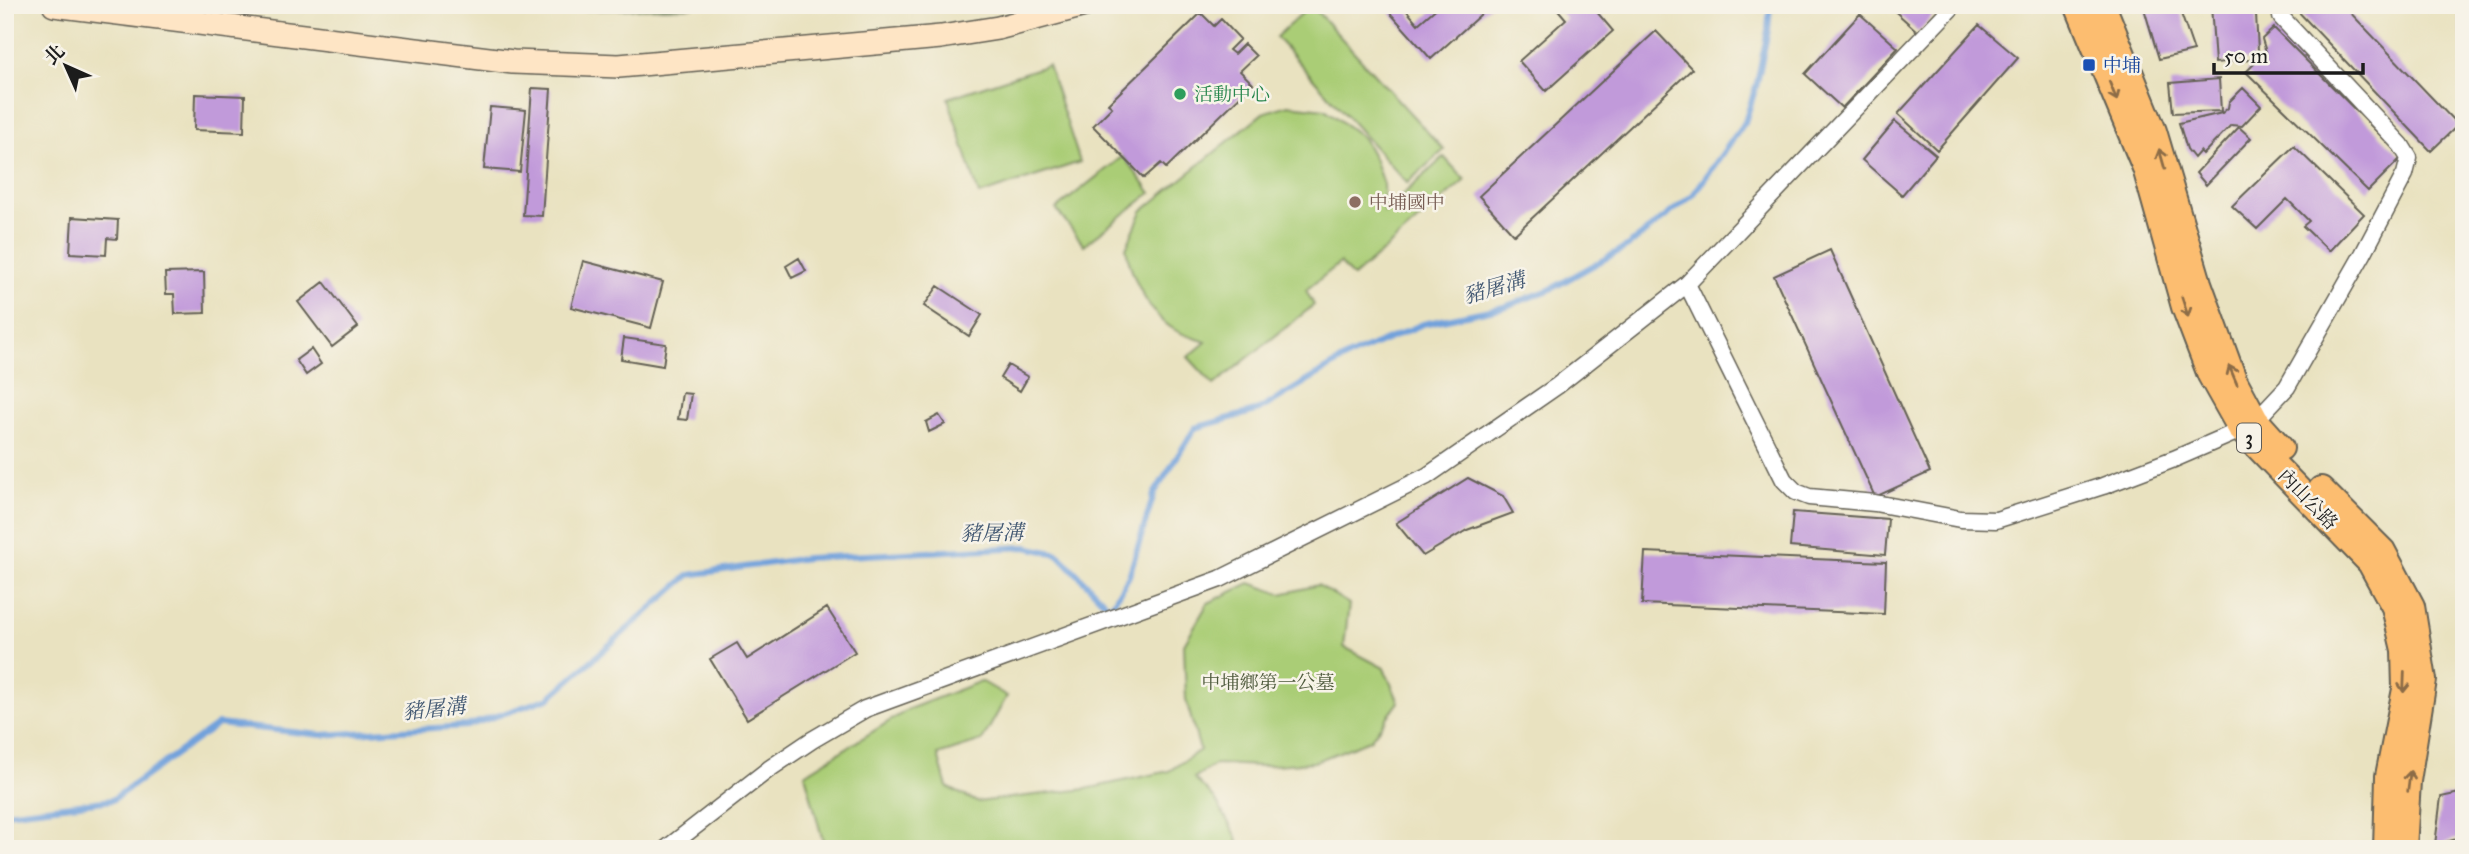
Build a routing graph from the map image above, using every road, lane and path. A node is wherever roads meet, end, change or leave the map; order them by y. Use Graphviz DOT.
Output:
graph roads {
  1 [pos="54,5"];
  2 [pos="1084,5"];
  3 [pos="1954,5"];
  4 [pos="2077,5"];
  5 [pos="2104,5"];
  6 [pos="2281,17"];
  7 [pos="1687,284"];
  8 [pos="2249,425"];
  9 [pos="666,849"];
  10 [pos="2386,849"];
  11 [pos="2404,849"];
  1 -- 2 [label="street"];
  3 -- 7 [label="street"];
  4 -- 8 [label="main road, 內山公路 / 3, one-way"];
  8 -- 5 [label="main road, 內山公路 / 3, one-way"];
  6 -- 8 [label="street"];
  7 -- 8 [label="street"];
  7 -- 9 [label="street"];
  8 -- 10 [label="main road, 內山公路 / 3, one-way"];
  11 -- 8 [label="main road, 內山公路 / 3, one-way"];
}
